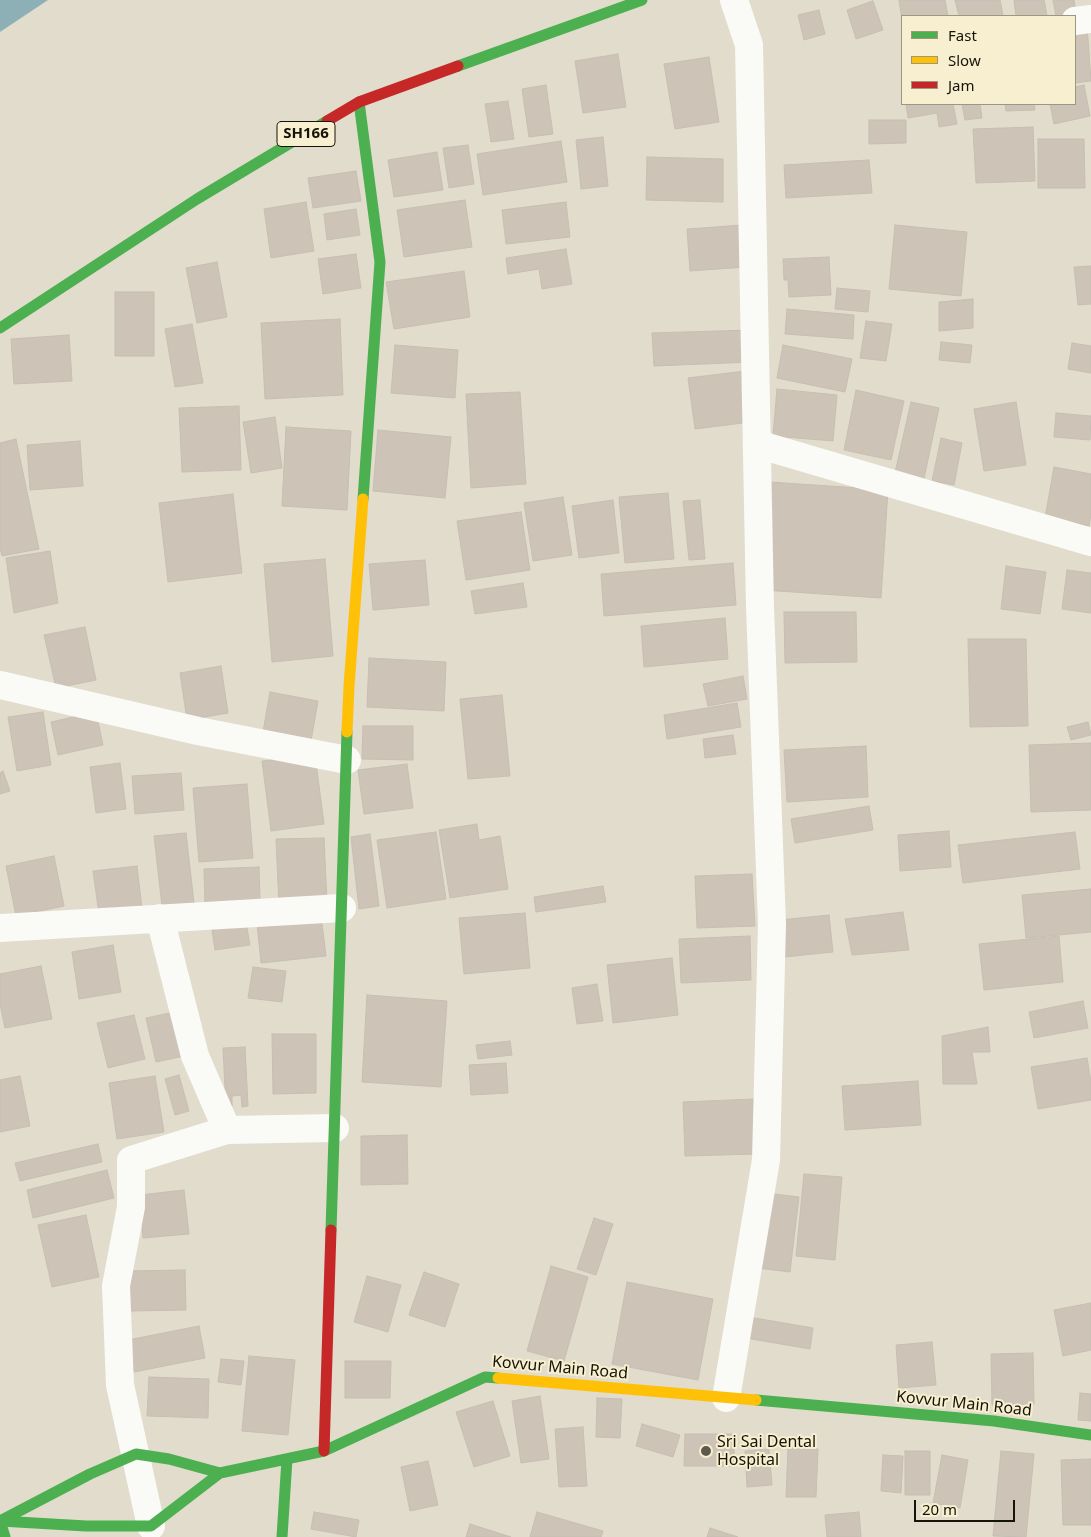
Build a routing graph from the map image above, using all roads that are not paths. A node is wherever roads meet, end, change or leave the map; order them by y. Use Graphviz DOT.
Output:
graph roads {
  1 [pos="642,0"];
  2 [pos="734,0"];
  3 [pos="1091,19"];
  4 [pos="1076,22"];
  5 [pos="359,102"];
  6 [pos="0,328"];
  7 [pos="757,444"];
  8 [pos="1091,542"];
  9 [pos="0,685"];
  10 [pos="347,760"];
  11 [pos="342,908"];
  12 [pos="160,918"];
  13 [pos="0,928"];
  14 [pos="335,1128"];
  15 [pos="227,1130"];
  16 [pos="726,1398"];
  17 [pos="1091,1435"];
  18 [pos="324,1451"];
  19 [pos="136,1454"];
  20 [pos="287,1459"];
  21 [pos="220,1472"];
  22 [pos="0,1521"];
  23 [pos="151,1526"];
  24 [pos="5,1537"];
  25 [pos="282,1537"];
  1 -- 5 [label="main road, SH166"];
  2 -- 7 [label="street"];
  3 -- 4 [label="street"];
  5 -- 6 [label="main road, SH166"];
  5 -- 10 [label="main road"];
  7 -- 8 [label="street"];
  7 -- 16 [label="street"];
  9 -- 10 [label="street"];
  10 -- 11 [label="main road"];
  11 -- 12 [label="street"];
  11 -- 14 [label="main road"];
  12 -- 13 [label="street"];
  12 -- 15 [label="street"];
  14 -- 15 [label="street"];
  14 -- 18 [label="main road"];
  15 -- 19 [label="street"];
  16 -- 17 [label="main road, Kovvur Main Road"];
  16 -- 18 [label="main road, Kovvur Main Road"];
  18 -- 20 [label="main road, Kovvur Main Road"];
  19 -- 21 [label="main road"];
  19 -- 22 [label="main road"];
  19 -- 23 [label="street"];
  20 -- 21 [label="main road, Kovvur Main Road"];
  20 -- 25 [label="main road"];
  21 -- 23 [label="main road, Kovvur Main Road"];
  22 -- 23 [label="main road"];
  22 -- 24 [label="main road"];
}
